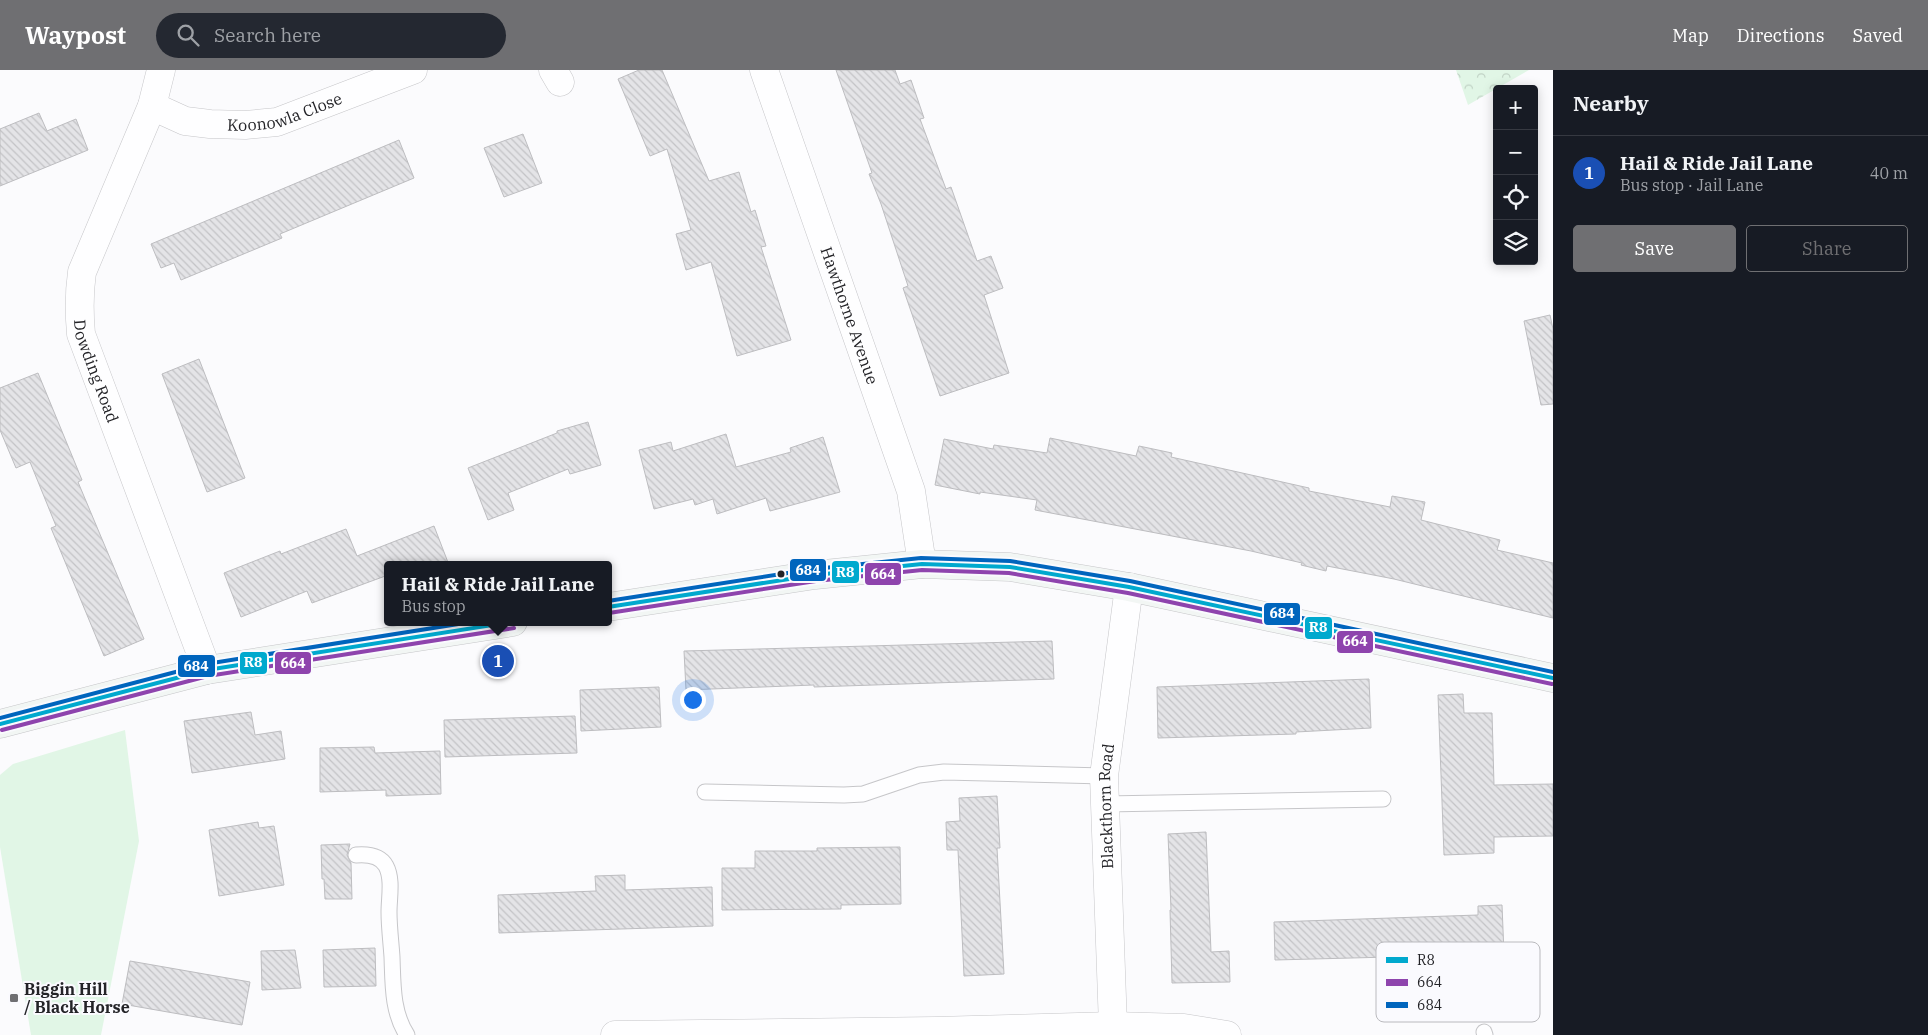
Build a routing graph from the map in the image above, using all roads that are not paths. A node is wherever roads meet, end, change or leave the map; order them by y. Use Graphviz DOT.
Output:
graph roads {
  1 [pos="161,70"];
  2 [pos="413,70"];
  3 [pos="764,70"];
  4 [pos="152,106"];
  5 [pos="922,564"];
  6 [pos="1129,587"];
  7 [pos="612,607"];
  8 [pos="488,626"];
  9 [pos="207,670"];
  10 [pos="1553,678"];
  11 [pos="0,724"];
  12 [pos="1104,776"];
  13 [pos="705,792"];
  14 [pos="1383,799"];
  15 [pos="1105,804"];
  16 [pos="356,855"];
  17 [pos="1113,1026"];
  18 [pos="935,1033"];
  19 [pos="407,1035"];
  20 [pos="615,1035"];
  21 [pos="1227,1035"];
  1 -- 4 [label="street, Dowding Road"];
  2 -- 4 [label="street, Koonowla Close"];
  3 -- 5 [label="street, Hawthorne Avenue"];
  4 -- 9 [label="street, Dowding Road"];
  5 -- 6 [label="street"];
  5 -- 7 [label="street"];
  6 -- 10 [label="street"];
  6 -- 12 [label="street, Blackthorn Road"];
  8 -- 9 [label="street"];
  9 -- 11 [label="street"];
  12 -- 13 [label="lane"];
  12 -- 15 [label="street, Blackthorn Road"];
  14 -- 15 [label="lane"];
  15 -- 17 [label="street, Blackthorn Road"];
  16 -- 19 [label="lane"];
  17 -- 18 [label="street"];
  17 -- 21 [label="street"];
  18 -- 20 [label="street"];
}
